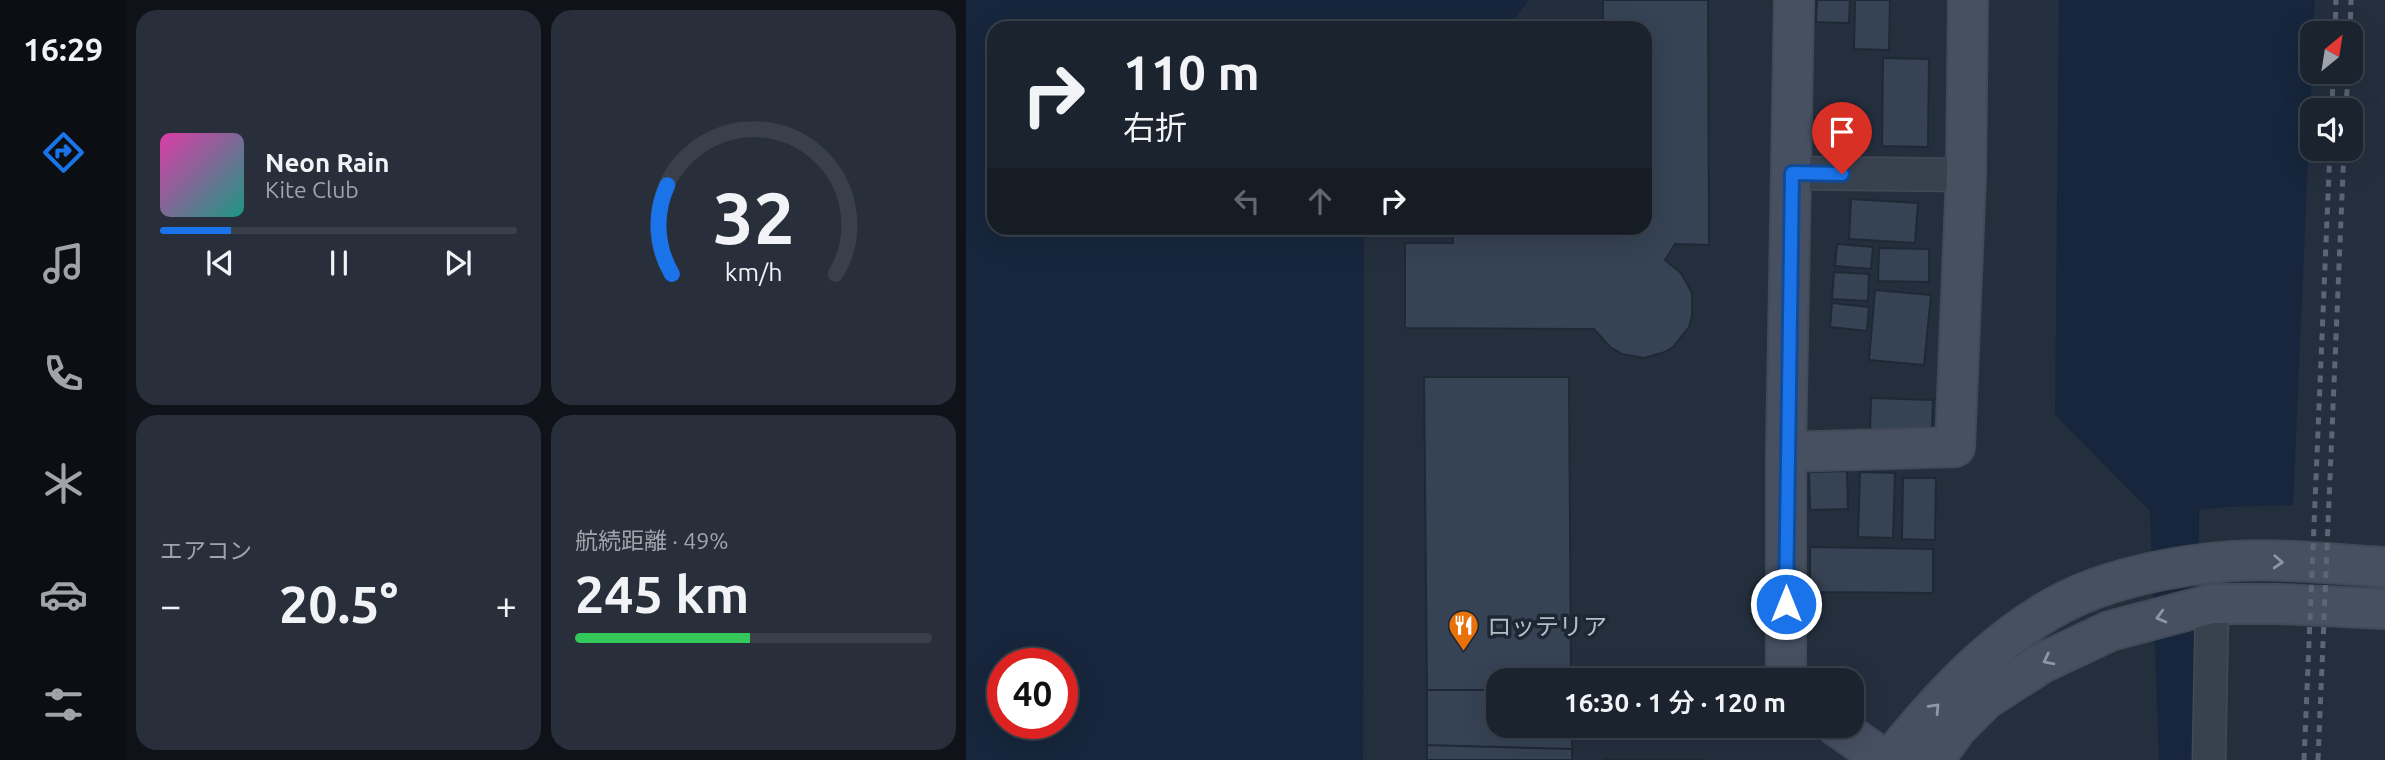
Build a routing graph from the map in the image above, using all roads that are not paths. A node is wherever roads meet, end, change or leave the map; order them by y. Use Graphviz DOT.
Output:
graph roads {
  1 [pos="1794,0"];
  2 [pos="1968,0"];
  3 [pos="1792,173"];
  4 [pos="1966,175"];
  5 [pos="1786,452"];
  6 [pos="2385,567"];
  7 [pos="2212,604"];
  8 [pos="2385,609"];
  9 [pos="1786,668"];
  10 [pos="1853,738"];
  11 [pos="1885,760"];
  12 [pos="1890,760"];
  13 [pos="1934,760"];
  14 [pos="2209,760"];
  1 -- 3 [label="street"];
  2 -- 4 [label="street"];
  3 -- 4 [label="street"];
  3 -- 5 [label="street"];
  4 -- 5 [label="street"];
  5 -- 9 [label="street"];
  12 -- 6 [label="street, one-way"];
  7 -- 8 [label="street"];
  7 -- 13 [label="street, one-way"];
  7 -- 14 [label="street"];
  10 -- 11 [label="street"];
}
